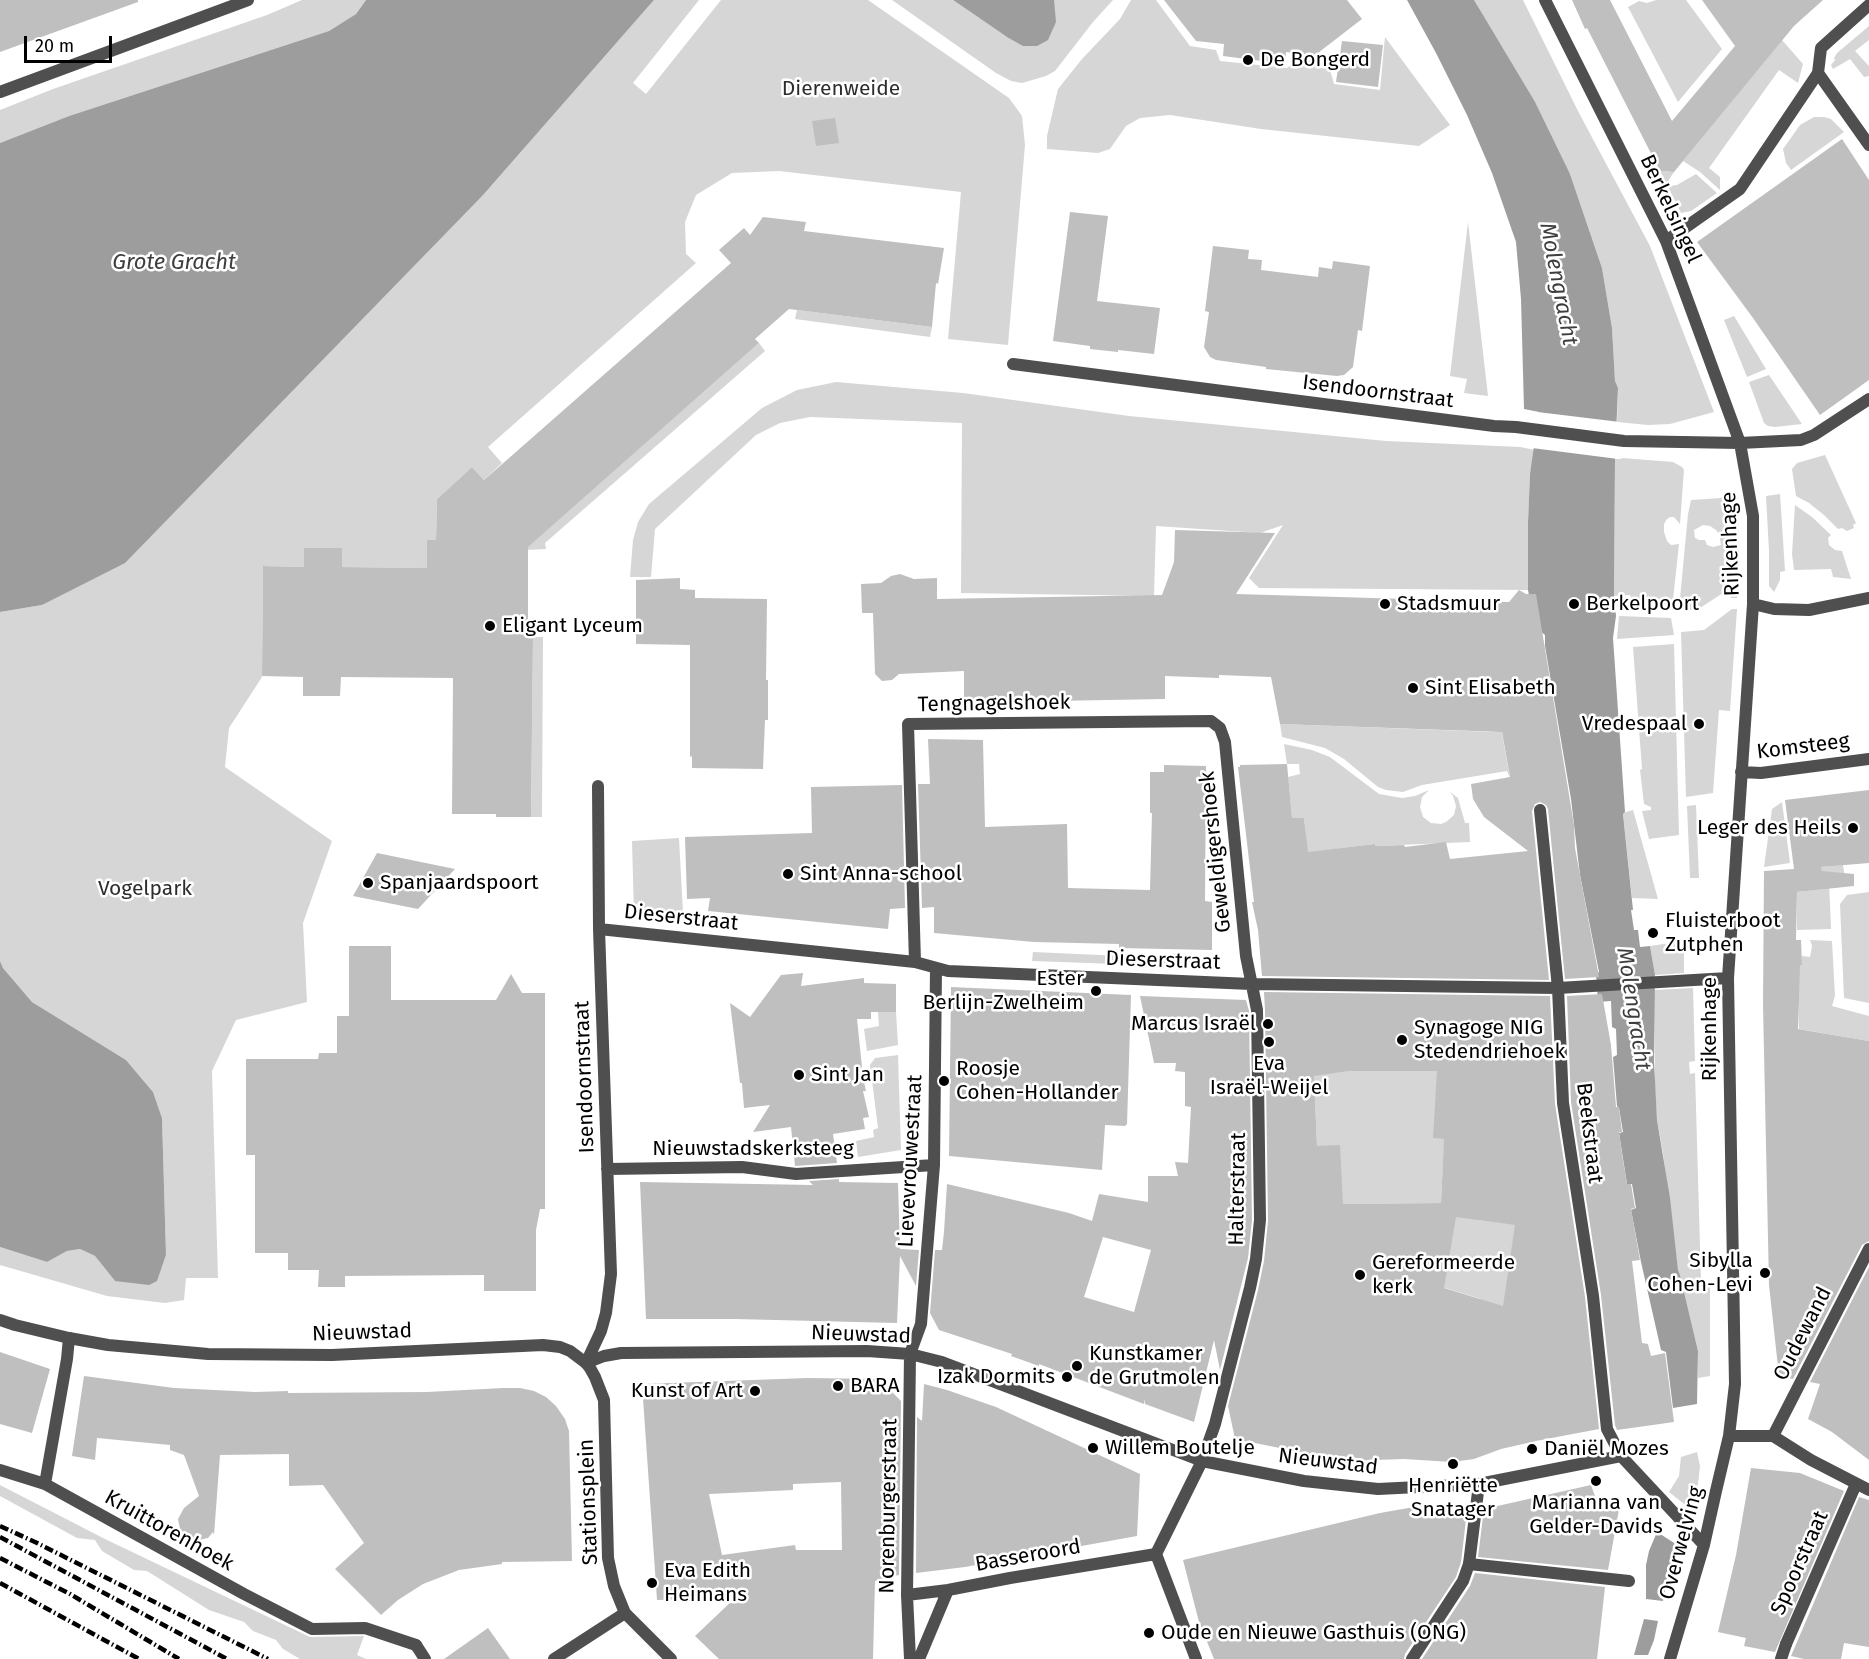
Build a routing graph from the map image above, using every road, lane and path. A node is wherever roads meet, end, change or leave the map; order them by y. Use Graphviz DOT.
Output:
graph roads {
  1 [pos="248,0"];
  2 [pos="1545,0"];
  3 [pos="1869,5"];
  4 [pos="1818,73"];
  5 [pos="0,92"];
  6 [pos="1869,145"];
  7 [pos="1666,241"];
  8 [pos="1013,364"];
  9 [pos="1869,399"];
  10 [pos="1740,443"];
  11 [pos="1869,598"];
  12 [pos="1753,604"];
  13 [pos="1211,721"];
  14 [pos="1869,759"];
  15 [pos="1741,772"];
  16 [pos="598,786"];
  17 [pos="1540,810"];
  18 [pos="599,929"];
  19 [pos="915,962"];
  20 [pos="936,968"];
  21 [pos="1728,978"];
  22 [pos="1251,984"];
  23 [pos="1558,988"];
  24 [pos="934,1166"];
  25 [pos="607,1169"];
  26 [pos="1869,1249"];
  27 [pos="0,1320"];
  28 [pos="69,1338"];
  29 [pos="910,1354"];
  30 [pos="586,1363"];
  31 [pos="1729,1436"];
  32 [pos="1773,1436"];
  33 [pos="1621,1456"];
  34 [pos="1202,1461"];
  35 [pos="0,1470"];
  36 [pos="45,1484"];
  37 [pos="1479,1484"];
  38 [pos="1856,1484"];
  39 [pos="1869,1490"];
  40 [pos="1704,1545"];
  41 [pos="1156,1554"];
  42 [pos="1469,1564"];
  43 [pos="1629,1581"];
  44 [pos="948,1590"];
  45 [pos="907,1595"];
  46 [pos="625,1613"];
  47 [pos="425,1659"];
  48 [pos="554,1659"];
  49 [pos="671,1659"];
  50 [pos="910,1659"];
  51 [pos="919,1659"];
  52 [pos="1196,1659"];
  53 [pos="1412,1659"];
  54 [pos="1670,1659"];
  55 [pos="1781,1659"];
  1 -- 5 [label="street"];
  2 -- 7 [label="street, Berkelsingel"];
  3 -- 4 [label="street"];
  4 -- 6 [label="street"];
  4 -- 7 [label="street"];
  7 -- 10 [label="street, Berkelsingel"];
  8 -- 10 [label="street, Isendoornstraat"];
  9 -- 10 [label="street, Isendoornstraat"];
  10 -- 12 [label="street, Rijkenhage"];
  11 -- 12 [label="street"];
  12 -- 15 [label="street, Rijkenhage"];
  13 -- 19 [label="street, Tengnagelshoek"];
  13 -- 22 [label="street, Geweldigershoek"];
  14 -- 15 [label="street, Komsteeg"];
  15 -- 21 [label="street, Rijkenhage"];
  16 -- 18 [label="street, Isendoornstraat"];
  17 -- 23 [label="street, Beekstraat"];
  18 -- 19 [label="street, Dieserstraat"];
  18 -- 25 [label="street, Isendoornstraat"];
  19 -- 20 [label="street, Dieserstraat"];
  20 -- 22 [label="street, Dieserstraat"];
  20 -- 24 [label="street, Lievevrouwestraat"];
  21 -- 23 [label="street, Dieserstraat"];
  21 -- 31 [label="street, Rijkenhage"];
  22 -- 23 [label="street, Dieserstraat"];
  22 -- 34 [label="street, Halterstraat"];
  23 -- 33 [label="street, Beekstraat"];
  24 -- 25 [label="street, Nieuwstadskerksteeg"];
  24 -- 29 [label="street, Lievevrouwestraat"];
  25 -- 30 [label="street, Isendoornstraat"];
  26 -- 32 [label="street, Oudewand"];
  27 -- 28 [label="street, Nieuwstad"];
  28 -- 30 [label="street, Nieuwstad"];
  28 -- 36 [label="street"];
  29 -- 30 [label="street, Nieuwstad"];
  29 -- 34 [label="street, Nieuwstad"];
  29 -- 45 [label="street, Norenburgerstraat"];
  30 -- 46 [label="street, Stationsplein"];
  31 -- 32 [label="street"];
  31 -- 40 [label="street, Overwelving"];
  32 -- 38 [label="street"];
  33 -- 37 [label="street, Nieuwstad"];
  33 -- 40 [label="street"];
  34 -- 37 [label="street, Nieuwstad"];
  34 -- 41 [label="street, Halterstraat"];
  35 -- 36 [label="street, Kruittorenhoek"];
  36 -- 47 [label="street, Kruittorenhoek"];
  37 -- 42 [label="street"];
  38 -- 39 [label="street"];
  38 -- 55 [label="street, Spoorstraat"];
  40 -- 54 [label="street, Overwelving"];
  41 -- 44 [label="street, Basseroord"];
  41 -- 52 [label="street"];
  42 -- 43 [label="street"];
  42 -- 53 [label="street"];
  44 -- 45 [label="street, Basseroord"];
  44 -- 51 [label="street"];
  45 -- 50 [label="street, Norenburgerstraat"];
  46 -- 48 [label="street"];
  46 -- 49 [label="street, Stationsplein"];
}
